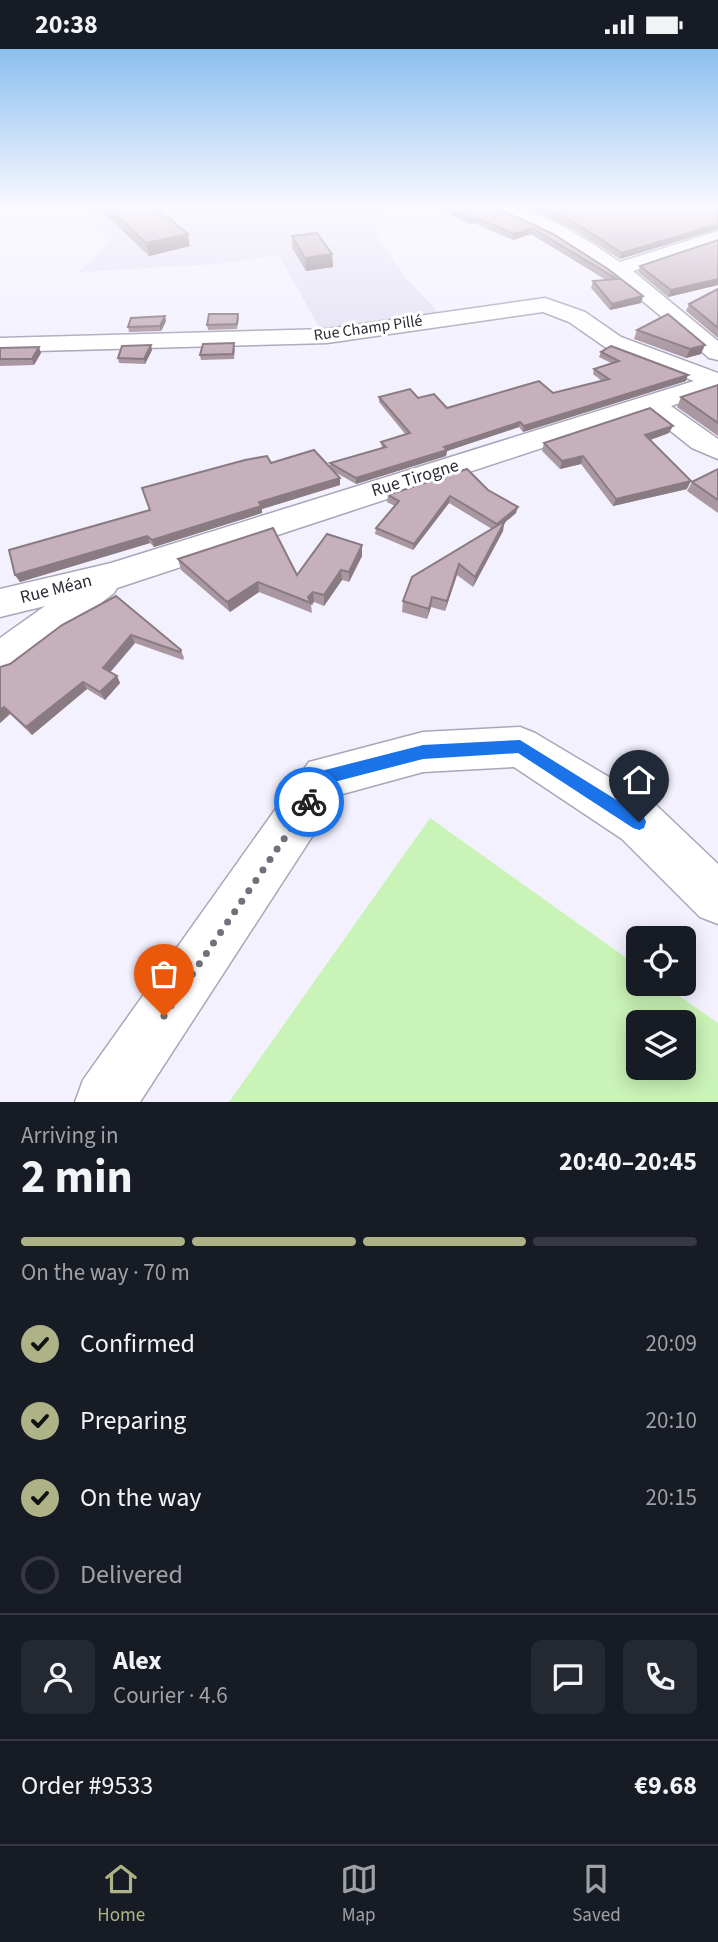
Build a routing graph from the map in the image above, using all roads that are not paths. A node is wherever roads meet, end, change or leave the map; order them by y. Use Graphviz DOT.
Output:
graph roads {
  1 [pos="598,255"];
  2 [pos="662,255"];
  3 [pos="620,269"];
  4 [pos="0,345"];
  5 [pos="718,353"];
  6 [pos="718,382"];
  7 [pos="652,404"];
  8 [pos="718,450"];
  9 [pos="112,576"];
  10 [pos="0,603"];
  11 [pos="0,659"];
  12 [pos="718,899"];
  13 [pos="105,1102"];
  1 -- 3 [label="street"];
  2 -- 3 [label="street"];
  3 -- 5 [label="street"];
  4 -- 6 [label="street, Rue Champ Pillé"];
  6 -- 7 [label="street, Rue Tirogne"];
  7 -- 8 [label="street"];
  7 -- 9 [label="street, Rue Tirogne"];
  9 -- 10 [label="street, Rue Méan"];
  9 -- 11 [label="street"];
  12 -- 13 [label="street"];
}
